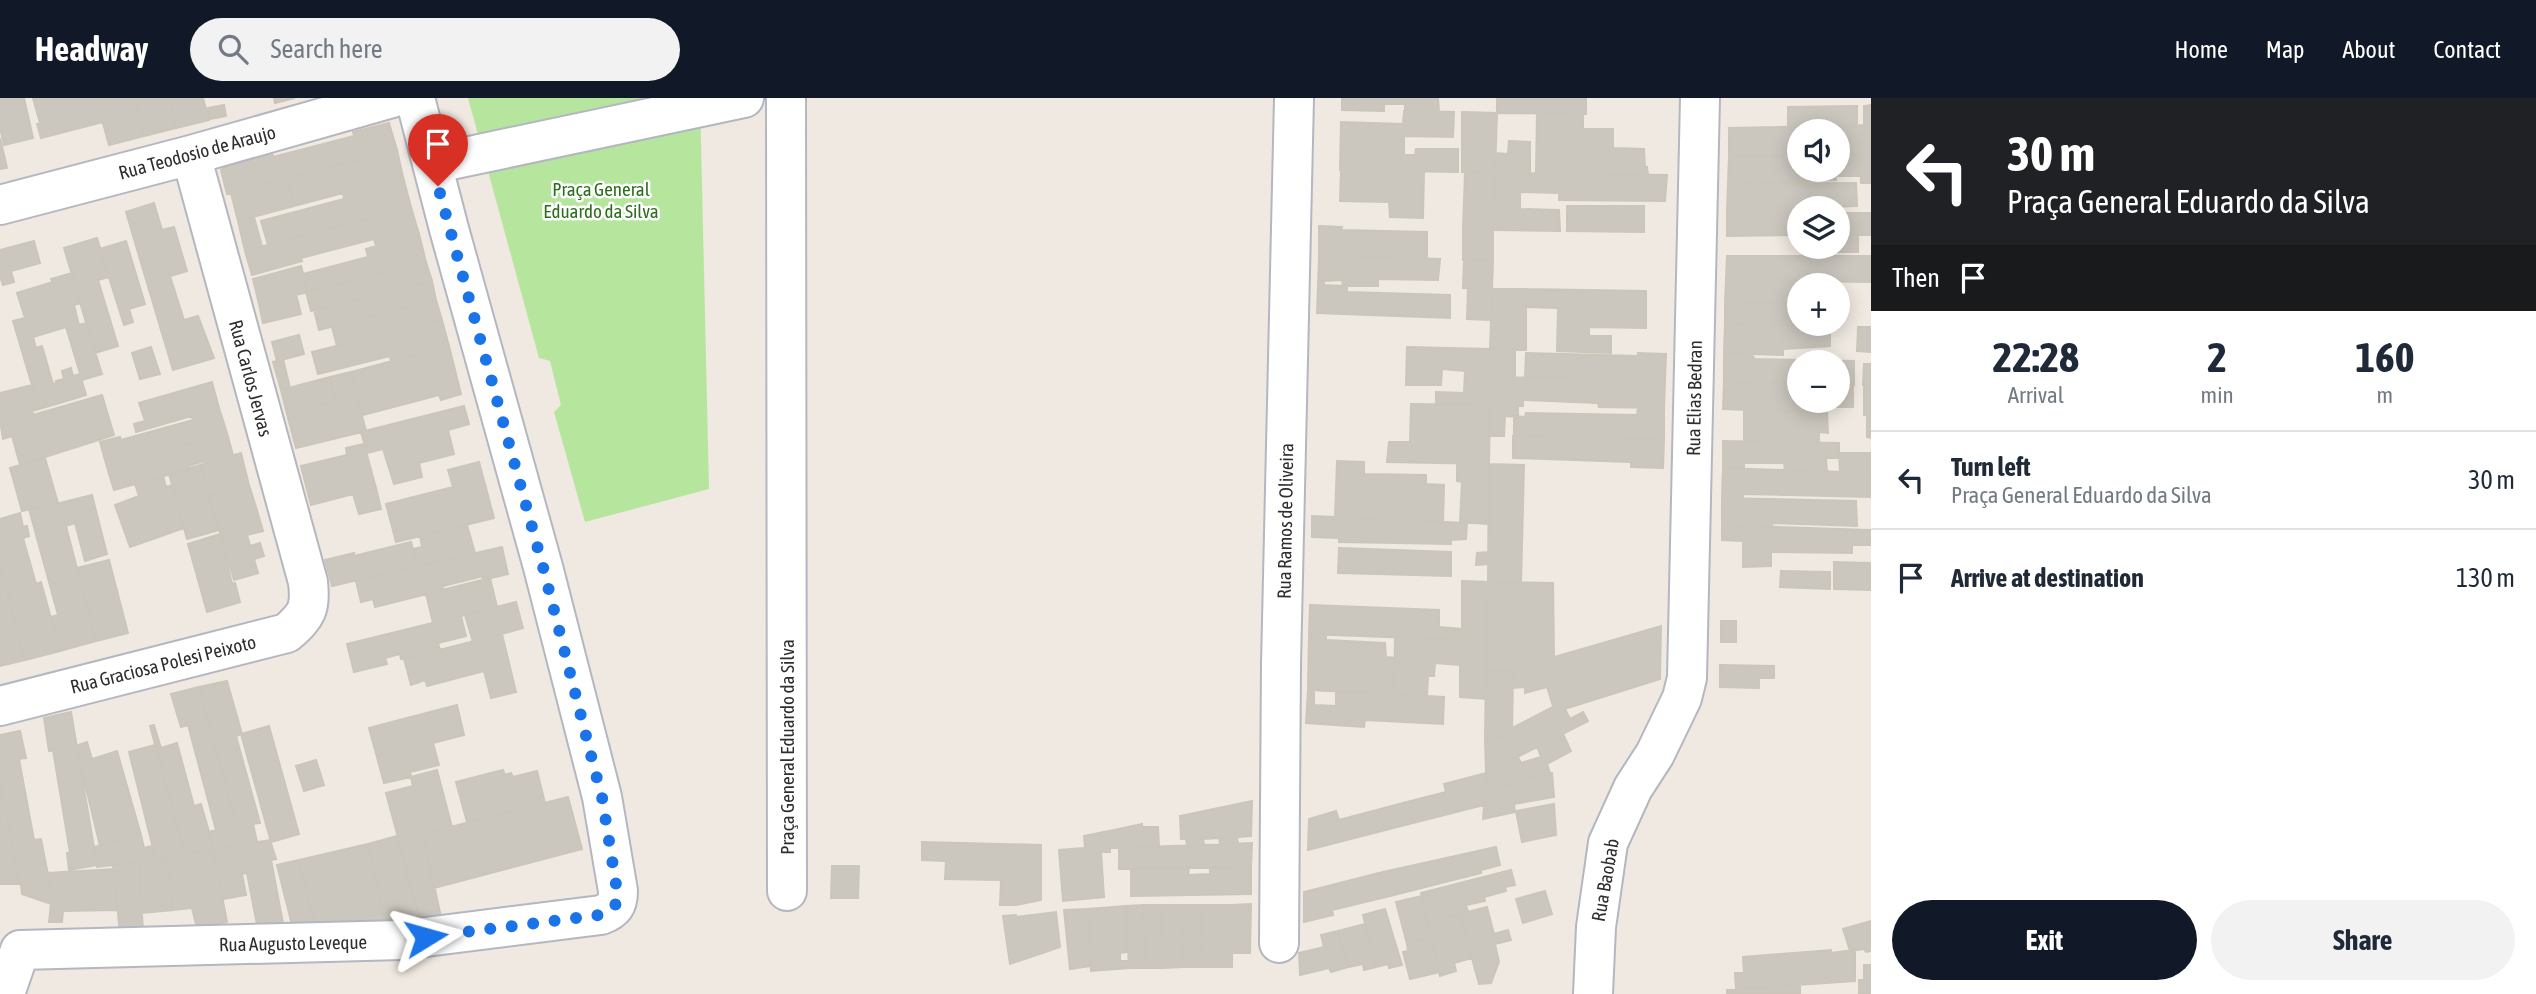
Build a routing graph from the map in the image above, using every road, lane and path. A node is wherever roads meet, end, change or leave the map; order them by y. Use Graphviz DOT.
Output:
graph roads {
  1 [pos="393,98"];
  2 [pos="415,98"];
  3 [pos="744,98"];
  4 [pos="786,98"];
  5 [pos="1294,98"];
  6 [pos="1700,98"];
  7 [pos="191,155"];
  8 [pos="432,164"];
  9 [pos="0,205"];
  10 [pos="310,601"];
  11 [pos="1682,698"];
  12 [pos="0,706"];
  13 [pos="787,891"];
  14 [pos="1279,943"];
  15 [pos="5,994"];
  16 [pos="1593,994"];
  1 -- 7 [label="street, Rua Teodosio de Araujo"];
  2 -- 8 [label="street"];
  3 -- 8 [label="street"];
  4 -- 13 [label="street, Praça General Eduardo da Silva"];
  5 -- 14 [label="street, Rua Ramos de Oliveira"];
  6 -- 11 [label="street, Rua Elias Bedran"];
  7 -- 9 [label="street, Rua Teodosio de Araujo"];
  7 -- 10 [label="street, Rua Carlos Jervas"];
  8 -- 15 [label="street, Rua Augusto Leveque"];
  10 -- 12 [label="street, Rua Graciosa Polesi Peixoto"];
  11 -- 16 [label="street, Rua Baobab"];
}
